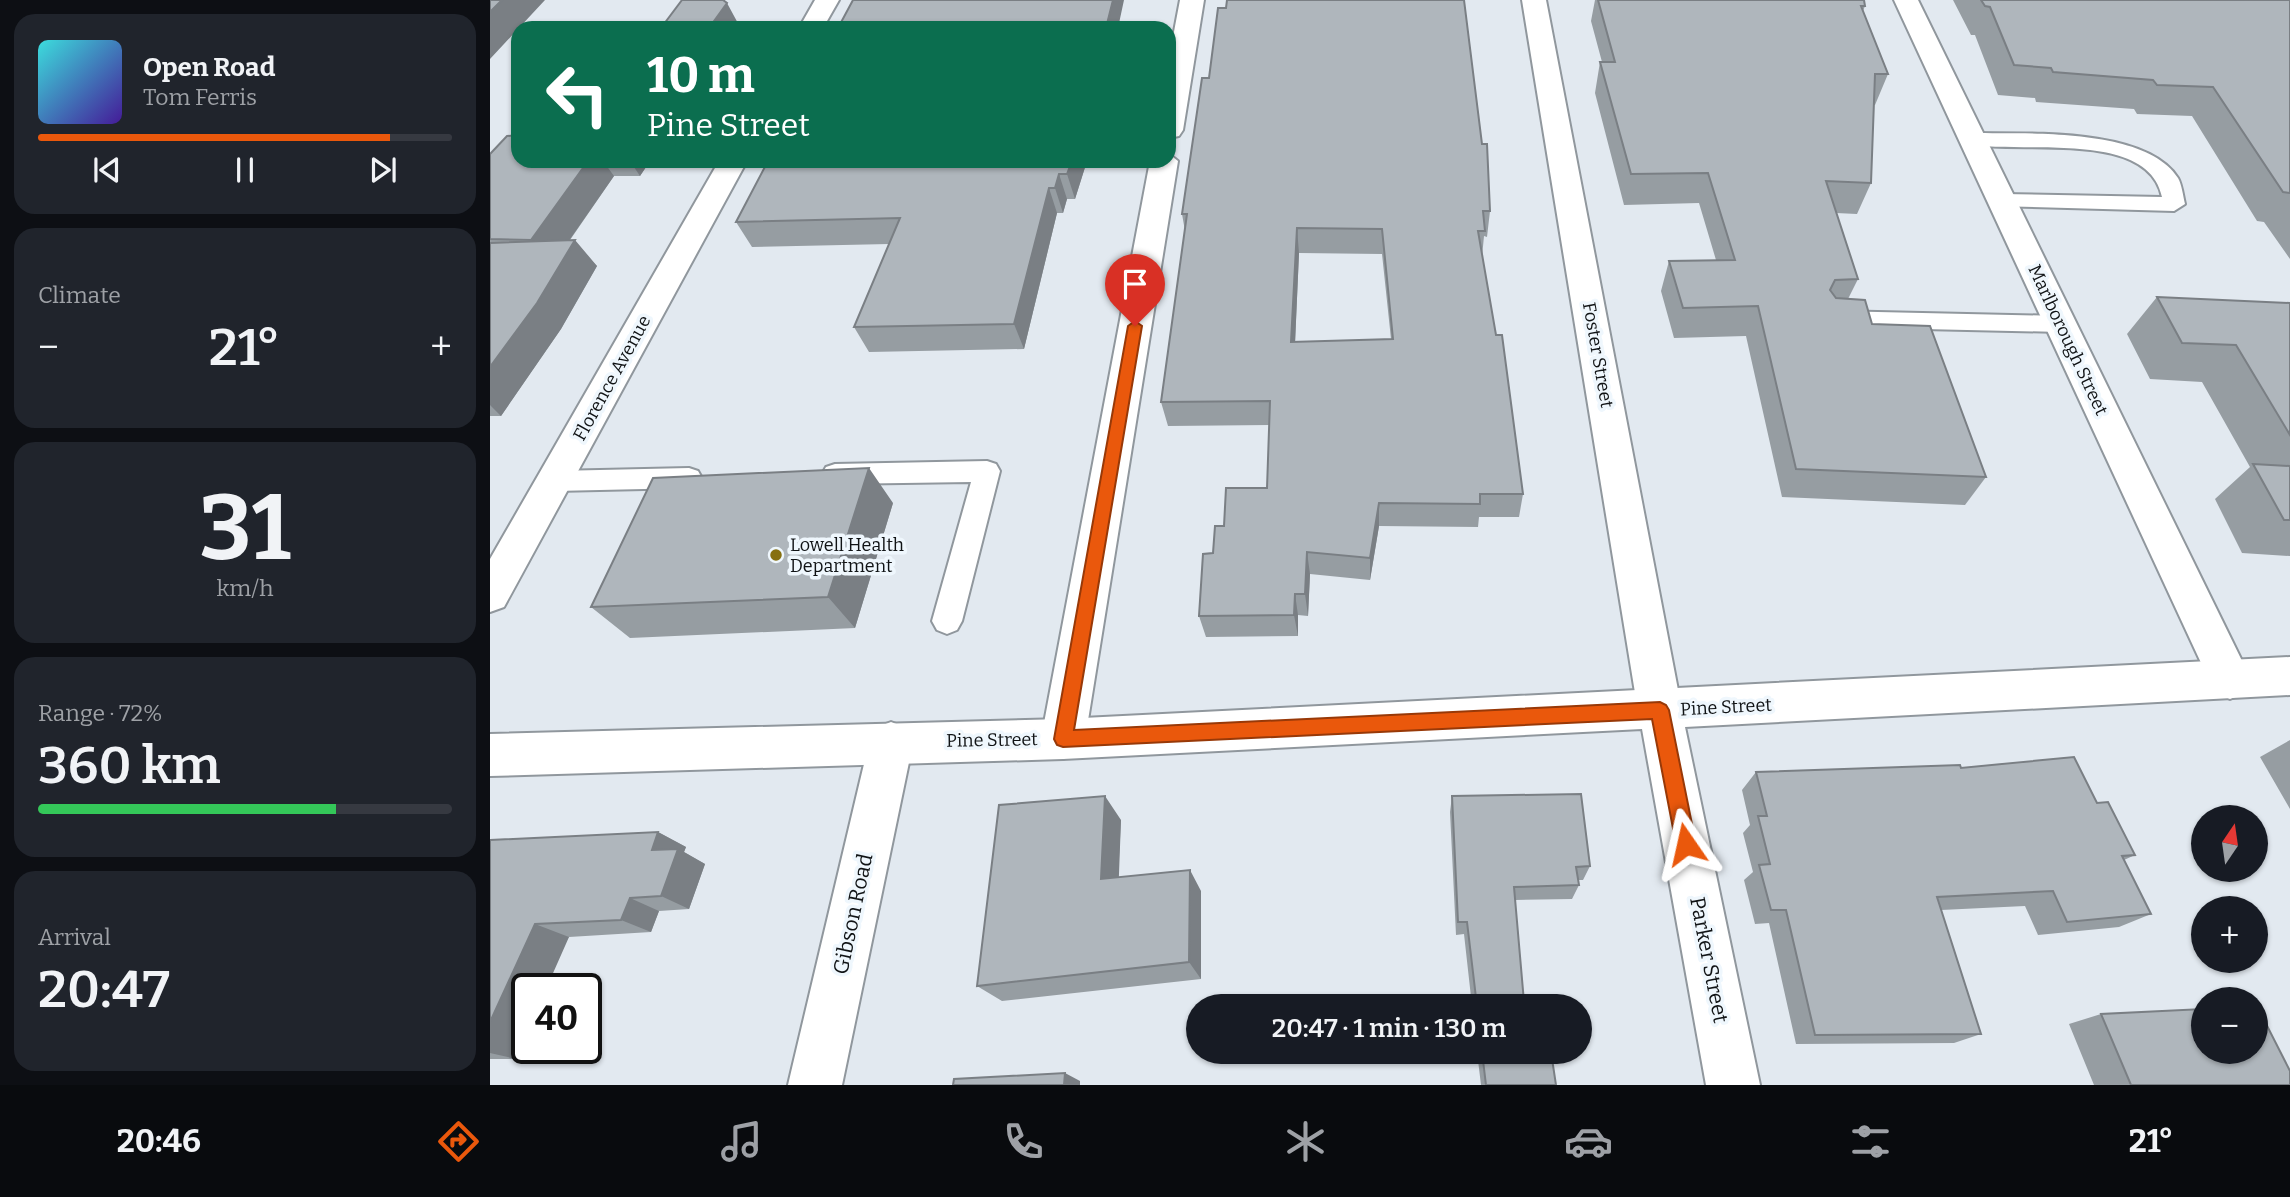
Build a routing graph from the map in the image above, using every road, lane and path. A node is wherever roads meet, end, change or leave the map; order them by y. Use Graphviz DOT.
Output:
graph roads {
  1 [pos="827,0"];
  2 [pos="1192,0"];
  3 [pos="1534,0"];
  4 [pos="1906,0"];
  5 [pos="815,21"];
  6 [pos="1176,90"];
  7 [pos="1972,139"];
  8 [pos="729,168"];
  9 [pos="1163,168"];
  10 [pos="2002,201"];
  11 [pos="1830,319"];
  12 [pos="2061,324"];
  13 [pos="806,475"];
  14 [pos="708,477"];
  15 [pos="555,481"];
  16 [pos="490,595"];
  17 [pos="947,621"];
  18 [pos="2290,676"];
  19 [pos="2230,680"];
  20 [pos="1660,710"];
  21 [pos="1063,739"];
  22 [pos="891,743"];
  23 [pos="490,755"];
  24 [pos="815,1085"];
  25 [pos="1733,1085"];
  1 -- 5 [label="street"];
  2 -- 6 [label="street"];
  3 -- 20 [label="street, Foster Street"];
  4 -- 7 [label="street, Marlborough Street"];
  7 -- 10 [label="street, Marlborough Street"];
  7 -- 10 [label="lane"];
  8 -- 15 [label="street, Florence Avenue"];
  9 -- 21 [label="street"];
  10 -- 12 [label="street, Marlborough Street"];
  11 -- 12 [label="lane"];
  12 -- 19 [label="street, Marlborough Street"];
  13 -- 17 [label="lane"];
  14 -- 15 [label="lane"];
  15 -- 16 [label="street, Florence Avenue"];
  18 -- 19 [label="street, Pine Street"];
  19 -- 20 [label="street, Pine Street"];
  20 -- 21 [label="street, Pine Street"];
  20 -- 25 [label="street, Parker Street"];
  21 -- 22 [label="street, Pine Street"];
  22 -- 23 [label="street, Pine Street"];
  22 -- 24 [label="street, Gibson Road"];
}
